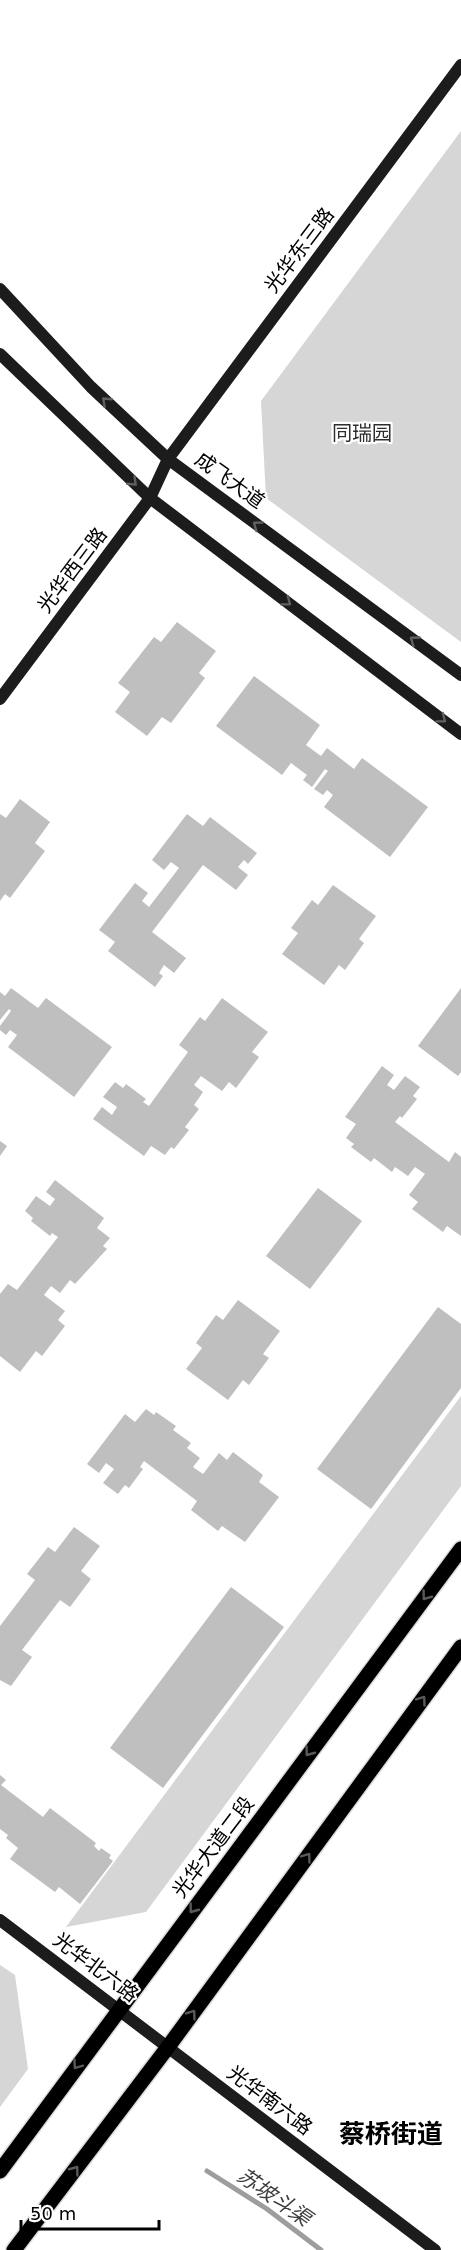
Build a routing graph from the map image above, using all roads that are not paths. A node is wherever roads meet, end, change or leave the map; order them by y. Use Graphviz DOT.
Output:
graph roads {
  1 [pos="461,65"];
  2 [pos="0,289"];
  3 [pos="0,354"];
  4 [pos="168,459"];
  5 [pos="150,498"];
  6 [pos="461,675"];
  7 [pos="0,699"];
  8 [pos="461,734"];
  9 [pos="461,1549"];
  10 [pos="461,1647"];
  11 [pos="0,1920"];
  12 [pos="119,2008"];
  13 [pos="168,2047"];
  14 [pos="0,2171"];
  15 [pos="14,2250"];
  16 [pos="435,2250"];
  1 -- 4 [label="street, 光华东三路"];
  4 -- 2 [label="street, 成飞大道, one-way"];
  3 -- 5 [label="street, one-way"];
  4 -- 5 [label="street, 光华西三路"];
  6 -- 4 [label="street, 成飞大道, one-way"];
  5 -- 7 [label="street, 光华西三路"];
  5 -- 8 [label="street, one-way"];
  9 -- 12 [label="main road, 光华大道二段, one-way"];
  13 -- 10 [label="main road, one-way"];
  11 -- 12 [label="street, 光华北六路"];
  12 -- 13 [label="street, 光华北六路"];
  12 -- 14 [label="main road, 光华大道二段, one-way"];
  15 -- 13 [label="main road, one-way"];
  13 -- 16 [label="street, 光华南六路"];
}
